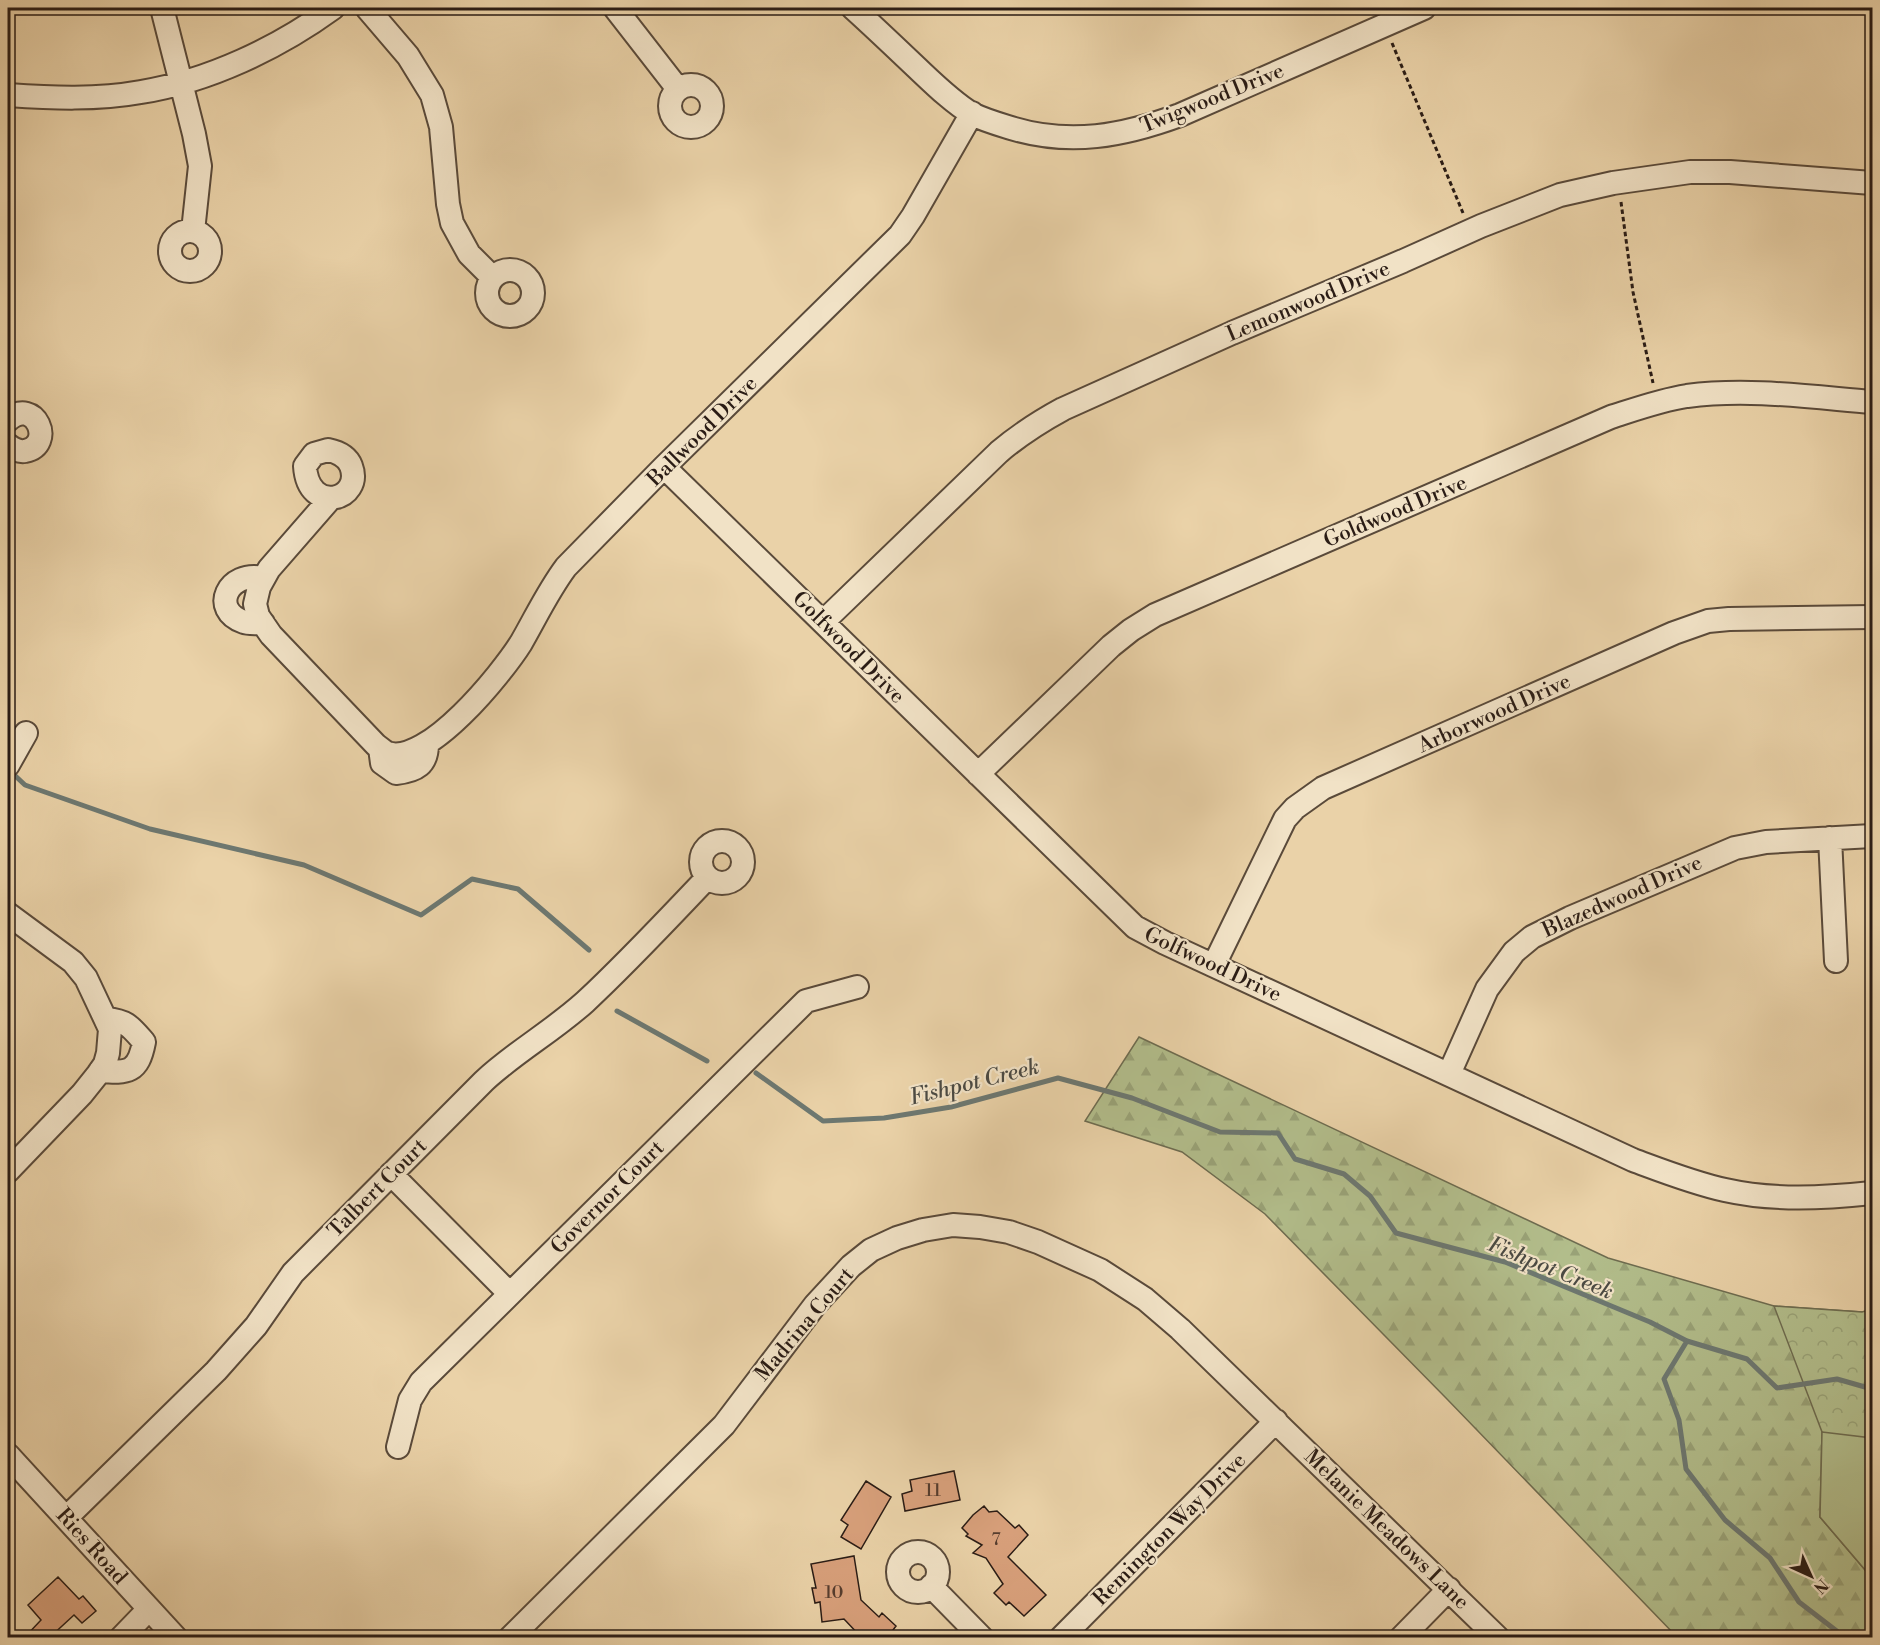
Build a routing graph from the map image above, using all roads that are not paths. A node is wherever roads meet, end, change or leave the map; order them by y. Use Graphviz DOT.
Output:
graph roads {
  1 [pos="162,8"];
  2 [pos="333,8"];
  3 [pos="367,8"];
  4 [pos="615,8"];
  5 [pos="853,8"];
  6 [pos="1424,8"];
  7 [pos="180,83"];
  8 [pos="678,89"];
  9 [pos="8,95"];
  10 [pos="972,114"];
  11 [pos="1872,183"];
  12 [pos="193,231"];
  13 [pos="492,278"];
  14 [pos="1872,402"];
  15 [pos="8,420"];
  16 [pos="8,445"];
  17 [pos="664,467"];
  18 [pos="330,499"];
  19 [pos="263,578"];
  20 [pos="1872,617"];
  21 [pos="824,621"];
  22 [pos="263,623"];
  23 [pos="978,774"];
  24 [pos="1872,836"];
  25 [pos="1830,838"];
  26 [pos="708,878"];
  27 [pos="8,914"];
  28 [pos="1836,961"];
  29 [pos="1214,965"];
  30 [pos="857,987"];
  31 [pos="106,1019"];
  32 [pos="100,1071"];
  33 [pos="1449,1074"];
  34 [pos="8,1171"];
  35 [pos="391,1174"];
  36 [pos="1872,1193"];
  37 [pos="509,1293"];
  38 [pos="1276,1421"];
  39 [pos="398,1447"];
  40 [pos="8,1455"];
  41 [pos="66,1518"];
  42 [pos="932,1586"];
  43 [pos="1449,1589"];
  44 [pos="149,1609"];
  45 [pos="122,1638"];
  46 [pos="176,1638"];
  47 [pos="510,1638"];
  48 [pos="982,1638"];
  49 [pos="1061,1638"];
  50 [pos="1401,1638"];
  51 [pos="1498,1638"];
  1 -- 7 [label="street"];
  2 -- 7 [label="street"];
  3 -- 13 [label="street"];
  4 -- 8 [label="street"];
  5 -- 10 [label="street, Twigwood Drive"];
  6 -- 10 [label="street, Twigwood Drive"];
  7 -- 9 [label="street"];
  7 -- 12 [label="street"];
  10 -- 17 [label="street, Ballwood Drive"];
  11 -- 21 [label="street, Lemonwood Drive"];
  14 -- 23 [label="street, Goldwood Drive"];
  15 -- 16 [label="street"];
  17 -- 21 [label="street, Golfwood Drive"];
  17 -- 22 [label="street, Ballwood Drive"];
  18 -- 19 [label="street, Ballwood Drive"];
  19 -- 22 [label="street, Ballwood Drive"];
  19 -- 22 [label="street"];
  20 -- 29 [label="street, Arborwood Drive"];
  21 -- 23 [label="street, Golfwood Drive"];
  23 -- 29 [label="street, Golfwood Drive"];
  24 -- 25 [label="street, Blazedwood Drive"];
  25 -- 28 [label="street"];
  25 -- 33 [label="street, Blazedwood Drive"];
  26 -- 35 [label="street, Talbert Court"];
  27 -- 31 [label="street"];
  29 -- 33 [label="street, Golfwood Drive"];
  30 -- 37 [label="street, Governor Court"];
  31 -- 32 [label="street"];
  31 -- 32 [label="street"];
  32 -- 34 [label="street"];
  33 -- 36 [label="street, Golfwood Drive"];
  35 -- 37 [label="street"];
  35 -- 41 [label="street, Talbert Court"];
  37 -- 39 [label="street, Governor Court"];
  38 -- 43 [label="street, Melanie Meadows Lane"];
  38 -- 47 [label="street, Madrina Court"];
  38 -- 49 [label="street, Remington Way Drive"];
  40 -- 41 [label="street, Ries Road"];
  41 -- 44 [label="street, Ries Road"];
  42 -- 48 [label="street"];
  43 -- 50 [label="street"];
  43 -- 51 [label="street, Melanie Meadows Lane"];
  44 -- 45 [label="street"];
  44 -- 46 [label="street, Ries Road"];
}
